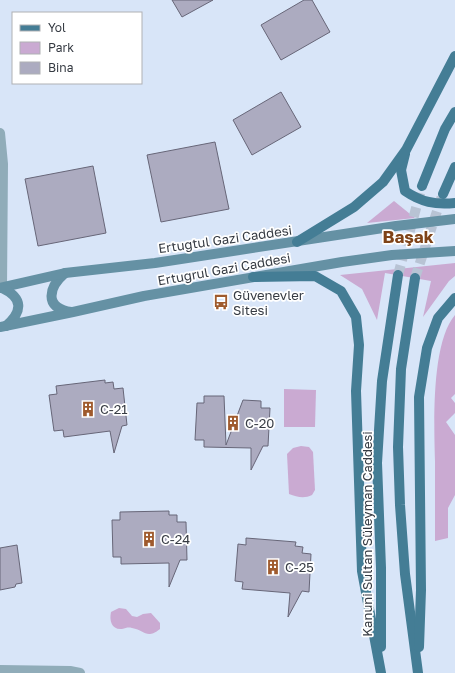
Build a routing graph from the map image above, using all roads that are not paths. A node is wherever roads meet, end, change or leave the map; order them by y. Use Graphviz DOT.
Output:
graph roads {
  1 [pos="455,56"];
  2 [pos="455,112"];
  3 [pos="0,133"];
  4 [pos="406,150"];
  5 [pos="455,167"];
  6 [pos="422,186"];
  7 [pos="442,194"];
  8 [pos="455,203"];
  9 [pos="455,219"];
  10 [pos="297,242"];
  11 [pos="455,251"];
  12 [pos="65,272"];
  13 [pos="398,275"];
  14 [pos="253,278"];
  15 [pos="415,278"];
  16 [pos="1,288"];
  17 [pos="455,298"];
  18 [pos="73,312"];
  19 [pos="3,326"];
  20 [pos="0,670"];
  21 [pos="80,673"];
  22 [pos="381,673"];
  23 [pos="418,673"];
  1 -- 4 [label="main road"];
  2 -- 6 [label="main road"];
  3 -- 16 [label="street"];
  4 -- 8 [label="main road"];
  4 -- 10 [label="main road"];
  5 -- 7 [label="main road"];
  9 -- 10 [label="main road, Ertuğtul Gazi Caddesi"];
  10 -- 12 [label="main road, Ertuğtul Gazi Caddesi"];
  11 -- 14 [label="main road, Ertuğrul Gazi Caddesi"];
  12 -- 16 [label="main road, Ertuğtul Gazi Caddesi"];
  12 -- 18 [label="main road"];
  13 -- 22 [label="main road, Kanuni Sultan Süleyman Caddesi"];
  14 -- 18 [label="main road, Ertuğrul Gazi Caddesi"];
  14 -- 22 [label="main road"];
  15 -- 23 [label="main road"];
  16 -- 19 [label="main road"];
  17 -- 23 [label="main road"];
  18 -- 19 [label="main road, Ertuğrul Gazi Caddesi"];
  20 -- 21 [label="street"];
}
